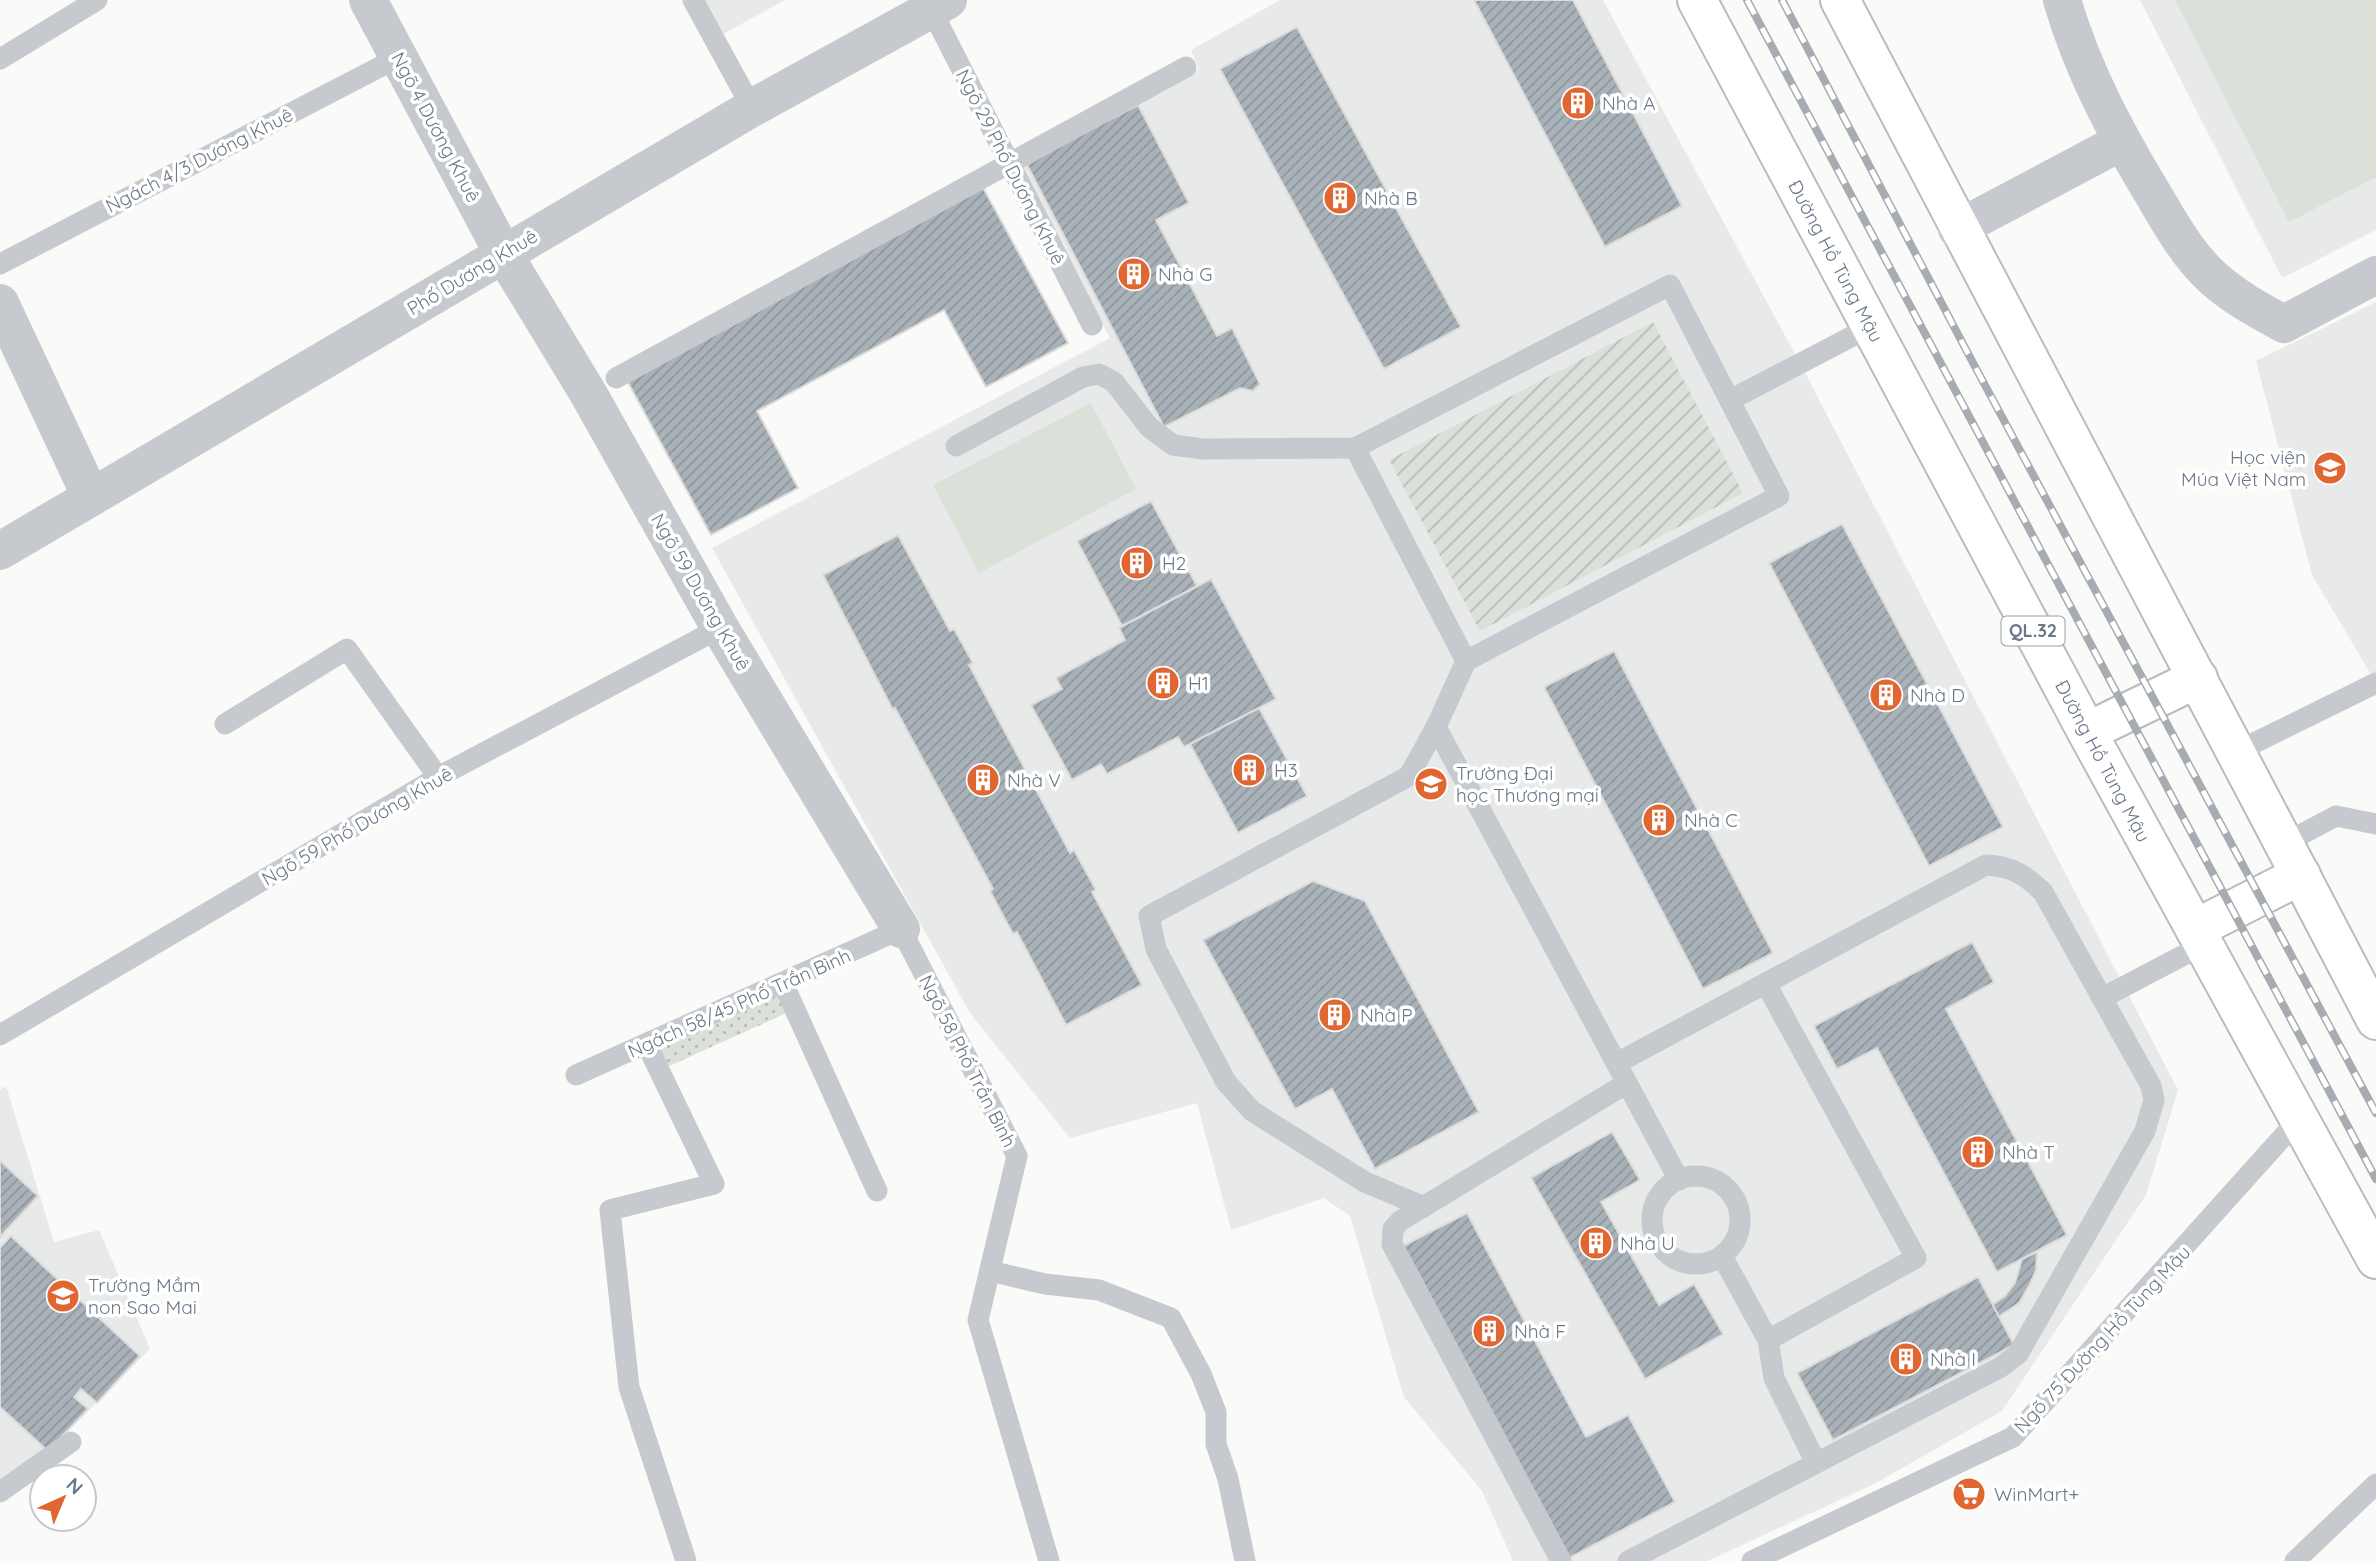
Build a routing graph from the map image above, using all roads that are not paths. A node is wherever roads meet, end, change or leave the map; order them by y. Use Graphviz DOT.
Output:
graph roads {
  1 [pos="369,0"];
  2 [pos="693,0"];
  3 [pos="1697,0"];
  4 [pos="1840,0"];
  5 [pos="2062,0"];
  6 [pos="87,3"];
  7 [pos="939,5"];
  8 [pos="399,57"];
  9 [pos="0,59"];
  10 [pos="1186,66"];
  11 [pos="751,108"];
  12 [pos="2121,142"];
  13 [pos="1009,162"];
  14 [pos="1957,229"];
  15 [pos="503,253"];
  16 [pos="0,264"];
  17 [pos="2376,275"];
  18 [pos="0,303"];
  19 [pos="1092,324"];
  20 [pos="1870,327"];
  21 [pos="616,377"];
  22 [pos="1730,400"];
  23 [pos="956,446"];
  24 [pos="1355,448"];
  25 [pos="90,497"];
  26 [pos="0,551"];
  27 [pos="720,628"];
  28 [pos="1466,661"];
  29 [pos="2198,678"];
  30 [pos="2376,683"];
  31 [pos="225,724"];
  32 [pos="1436,727"];
  33 [pos="2087,732"];
  34 [pos="2236,752"];
  35 [pos="438,777"];
  36 [pos="2376,824"];
  37 [pos="2293,859"];
  38 [pos="901,929"];
  39 [pos="2199,937"];
  40 [pos="783,983"];
  41 [pos="1766,984"];
  42 [pos="2102,998"];
  43 [pos="2376,1020"];
  44 [pos="0,1034"];
  45 [pos="647,1045"];
  46 [pos="1617,1063"];
  47 [pos="576,1075"];
  48 [pos="1627,1083"];
  49 [pos="2298,1120"];
  50 [pos="1679,1180"];
  51 [pos="877,1191"];
  52 [pos="1424,1207"];
  53 [pos="1722,1256"];
  54 [pos="2376,1259"];
  55 [pos="990,1271"];
  56 [pos="1768,1340"];
  57 [pos="71,1442"];
  58 [pos="1816,1463"];
  59 [pos="2376,1484"];
  60 [pos="0,1492"];
  61 [pos="686,1561"];
  62 [pos="1049,1561"];
  63 [pos="1245,1561"];
  64 [pos="1561,1561"];
  65 [pos="1628,1561"];
  66 [pos="1752,1561"];
  67 [pos="2295,1561"];
  1 -- 8 [label="street, Ngõ 4 Dương Khuê"];
  2 -- 11 [label="lane"];
  3 -- 20 [label="highway, Đường Hồ Tùng Mậu / QL.32"];
  4 -- 14 [label="highway"];
  5 -- 12 [label="street"];
  6 -- 9 [label="lane"];
  7 -- 11 [label="street, Phố Dương Khuê"];
  7 -- 13 [label="lane, Ngõ 29 Phố Dương Khuê"];
  8 -- 15 [label="street, Ngõ 4 Dương Khuê"];
  8 -- 16 [label="lane, Ngách 4/3 Dương Khuê"];
  10 -- 13 [label="lane"];
  11 -- 15 [label="street, Phố Dương Khuê"];
  12 -- 14 [label="street"];
  12 -- 17 [label="street"];
  13 -- 19 [label="lane, Ngõ 29 Phố Dương Khuê"];
  13 -- 21 [label="lane"];
  14 -- 29 [label="highway"];
  15 -- 25 [label="street, Phố Dương Khuê"];
  15 -- 27 [label="street, Ngõ 59 Dương Khuê"];
  18 -- 25 [label="street"];
  20 -- 22 [label="lane"];
  20 -- 33 [label="highway, Đường Hồ Tùng Mậu / QL.32"];
  22 -- 24 [label="lane"];
  22 -- 28 [label="lane"];
  23 -- 24 [label="lane"];
  24 -- 28 [label="lane"];
  25 -- 26 [label="street, Phố Dương Khuê"];
  27 -- 35 [label="lane, Ngõ 59 Phố Dương Khuê"];
  27 -- 38 [label="street, Ngõ 59 Dương Khuê"];
  28 -- 32 [label="lane"];
  29 -- 33 [label="highway"];
  29 -- 34 [label="highway"];
  30 -- 34 [label="lane"];
  31 -- 35 [label="lane"];
  32 -- 46 [label="lane"];
  32 -- 52 [label="lane"];
  33 -- 39 [label="highway, Đường Hồ Tùng Mậu / QL.32"];
  34 -- 37 [label="highway"];
  35 -- 44 [label="lane, Ngõ 59 Phố Dương Khuê"];
  36 -- 37 [label="lane"];
  37 -- 39 [label="highway"];
  37 -- 43 [label="highway"];
  38 -- 40 [label="lane, Ngách 58/45 Phố Trần Bình"];
  38 -- 55 [label="lane, Ngõ 58 Phố Trần Bình"];
  39 -- 42 [label="lane"];
  39 -- 49 [label="highway, Đường Hồ Tùng Mậu / QL.32"];
  40 -- 45 [label="lane, Ngách 58/45 Phố Trần Bình"];
  40 -- 51 [label="lane"];
  41 -- 42 [label="lane"];
  41 -- 46 [label="lane"];
  41 -- 56 [label="lane"];
  42 -- 58 [label="lane"];
  45 -- 47 [label="lane, Ngách 58/45 Phố Trần Bình"];
  45 -- 61 [label="lane"];
  46 -- 48 [label="lane"];
  48 -- 50 [label="lane"];
  48 -- 52 [label="lane"];
  49 -- 54 [label="highway, Đường Hồ Tùng Mậu / QL.32"];
  49 -- 66 [label="lane, Ngõ 75 Đường Hồ Tùng Mậu"];
  50 -- 53 [label="lane"];
  50 -- 53 [label="lane"];
  52 -- 64 [label="lane"];
  53 -- 56 [label="lane"];
  55 -- 62 [label="lane, Ngõ 58 Phố Trần Bình"];
  55 -- 63 [label="lane"];
  56 -- 58 [label="lane"];
  57 -- 60 [label="lane"];
  58 -- 65 [label="lane"];
  59 -- 67 [label="lane"];
}
